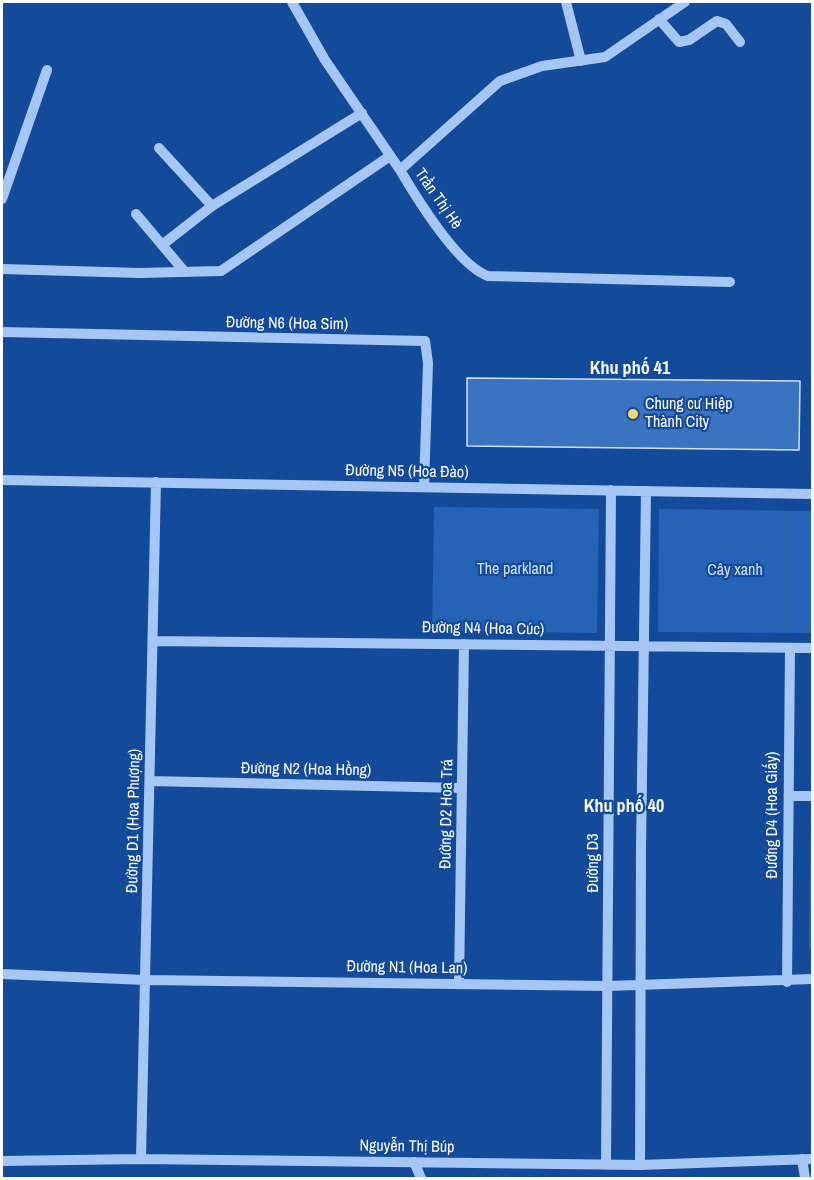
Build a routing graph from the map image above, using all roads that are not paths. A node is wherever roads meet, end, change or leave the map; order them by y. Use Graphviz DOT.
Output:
graph roads {
  1 [pos="292,2"];
  2 [pos="566,2"];
  3 [pos="684,2"];
  4 [pos="659,19"];
  5 [pos="740,42"];
  6 [pos="581,61"];
  7 [pos="48,70"];
  8 [pos="362,113"];
  9 [pos="159,148"];
  10 [pos="390,156"];
  11 [pos="400,170"];
  12 [pos="2,199"];
  13 [pos="212,206"];
  14 [pos="136,214"];
  15 [pos="162,245"];
  16 [pos="2,269"];
  17 [pos="184,272"];
  18 [pos="730,282"];
  19 [pos="2,332"];
  20 [pos="2,480"];
  21 [pos="156,482"];
  22 [pos="424,487"];
  23 [pos="611,490"];
  24 [pos="646,491"];
  25 [pos="813,494"];
  26 [pos="153,641"];
  27 [pos="464,644"];
  28 [pos="610,646"];
  29 [pos="644,646"];
  30 [pos="790,648"];
  31 [pos="813,648"];
  32 [pos="150,781"];
  33 [pos="462,788"];
  34 [pos="789,796"];
  35 [pos="813,796"];
  36 [pos="2,974"];
  37 [pos="813,979"];
  38 [pos="146,980"];
  39 [pos="787,982"];
  40 [pos="459,984"];
  41 [pos="608,986"];
  42 [pos="640,986"];
  43 [pos="141,1159"];
  44 [pos="807,1159"];
  45 [pos="2,1161"];
  46 [pos="414,1162"];
  47 [pos="606,1165"];
  48 [pos="640,1165"];
  49 [pos="421,1179"];
  50 [pos="805,1179"];
  1 -- 8 [label="street"];
  2 -- 6 [label="street"];
  3 -- 4 [label="street, Trần Thị Hè"];
  4 -- 5 [label="street"];
  4 -- 6 [label="street, Trần Thị Hè"];
  6 -- 11 [label="street, Trần Thị Hè"];
  7 -- 12 [label="street"];
  8 -- 10 [label="street"];
  8 -- 13 [label="street"];
  9 -- 13 [label="street"];
  10 -- 11 [label="street"];
  10 -- 17 [label="street"];
  11 -- 18 [label="street, Trần Thị Hè"];
  13 -- 15 [label="street"];
  14 -- 15 [label="street"];
  15 -- 17 [label="street"];
  16 -- 17 [label="street"];
  19 -- 22 [label="street, Đường N6 (Hoa Sim)"];
  20 -- 21 [label="street, Đường N5 (Hoa Đào)"];
  21 -- 22 [label="street, Đường N5 (Hoa Đào)"];
  21 -- 26 [label="street, Đường D1 (Hoa Phượng)"];
  22 -- 23 [label="street, Đường N5 (Hoa Đào)"];
  23 -- 24 [label="street, Đường N5 (Hoa Đào)"];
  23 -- 28 [label="street, Đường D3"];
  24 -- 25 [label="street, Đường N5 (Hoa Đào)"];
  24 -- 29 [label="street"];
  26 -- 27 [label="street, Đường N4 (Hoa Cúc)"];
  26 -- 32 [label="street, Đường D1 (Hoa Phượng)"];
  27 -- 28 [label="street, Đường N4 (Hoa Cúc)"];
  27 -- 33 [label="street, Đường D2 Hoa Trá"];
  28 -- 29 [label="street, Đường N4 (Hoa Cúc)"];
  28 -- 41 [label="street, Đường D3"];
  29 -- 30 [label="street, Đường N4 (Hoa Cúc)"];
  29 -- 42 [label="street"];
  30 -- 31 [label="street, Đường N4 (Hoa Cúc)"];
  30 -- 34 [label="street, Đường D4 (Hoa Giấy)"];
  32 -- 33 [label="street, Đường N2 (Hoa Hồng)"];
  32 -- 38 [label="street, Đường D1 (Hoa Phượng)"];
  33 -- 40 [label="street, Đường D2 Hoa Trá"];
  34 -- 35 [label="street"];
  34 -- 39 [label="street, Đường D4 (Hoa Giấy)"];
  36 -- 38 [label="street, Đường N1 (Hoa Lan)"];
  37 -- 39 [label="street, Đường N1 (Hoa Lan)"];
  38 -- 40 [label="street, Đường N1 (Hoa Lan)"];
  38 -- 43 [label="street, Đường D1 (Hoa Phượng)"];
  39 -- 42 [label="street, Đường N1 (Hoa Lan)"];
  40 -- 41 [label="street, Đường N1 (Hoa Lan)"];
  41 -- 42 [label="street, Đường N1 (Hoa Lan)"];
  41 -- 47 [label="street, Đường D3"];
  42 -- 48 [label="street"];
  43 -- 45 [label="street, Nguyễn Thị Búp"];
  43 -- 46 [label="street, Nguyễn Thị Búp"];
  44 -- 48 [label="street, Nguyễn Thị Búp"];
  44 -- 50 [label="street"];
  46 -- 47 [label="street, Nguyễn Thị Búp"];
  46 -- 49 [label="street"];
  47 -- 48 [label="street, Nguyễn Thị Búp"];
}
